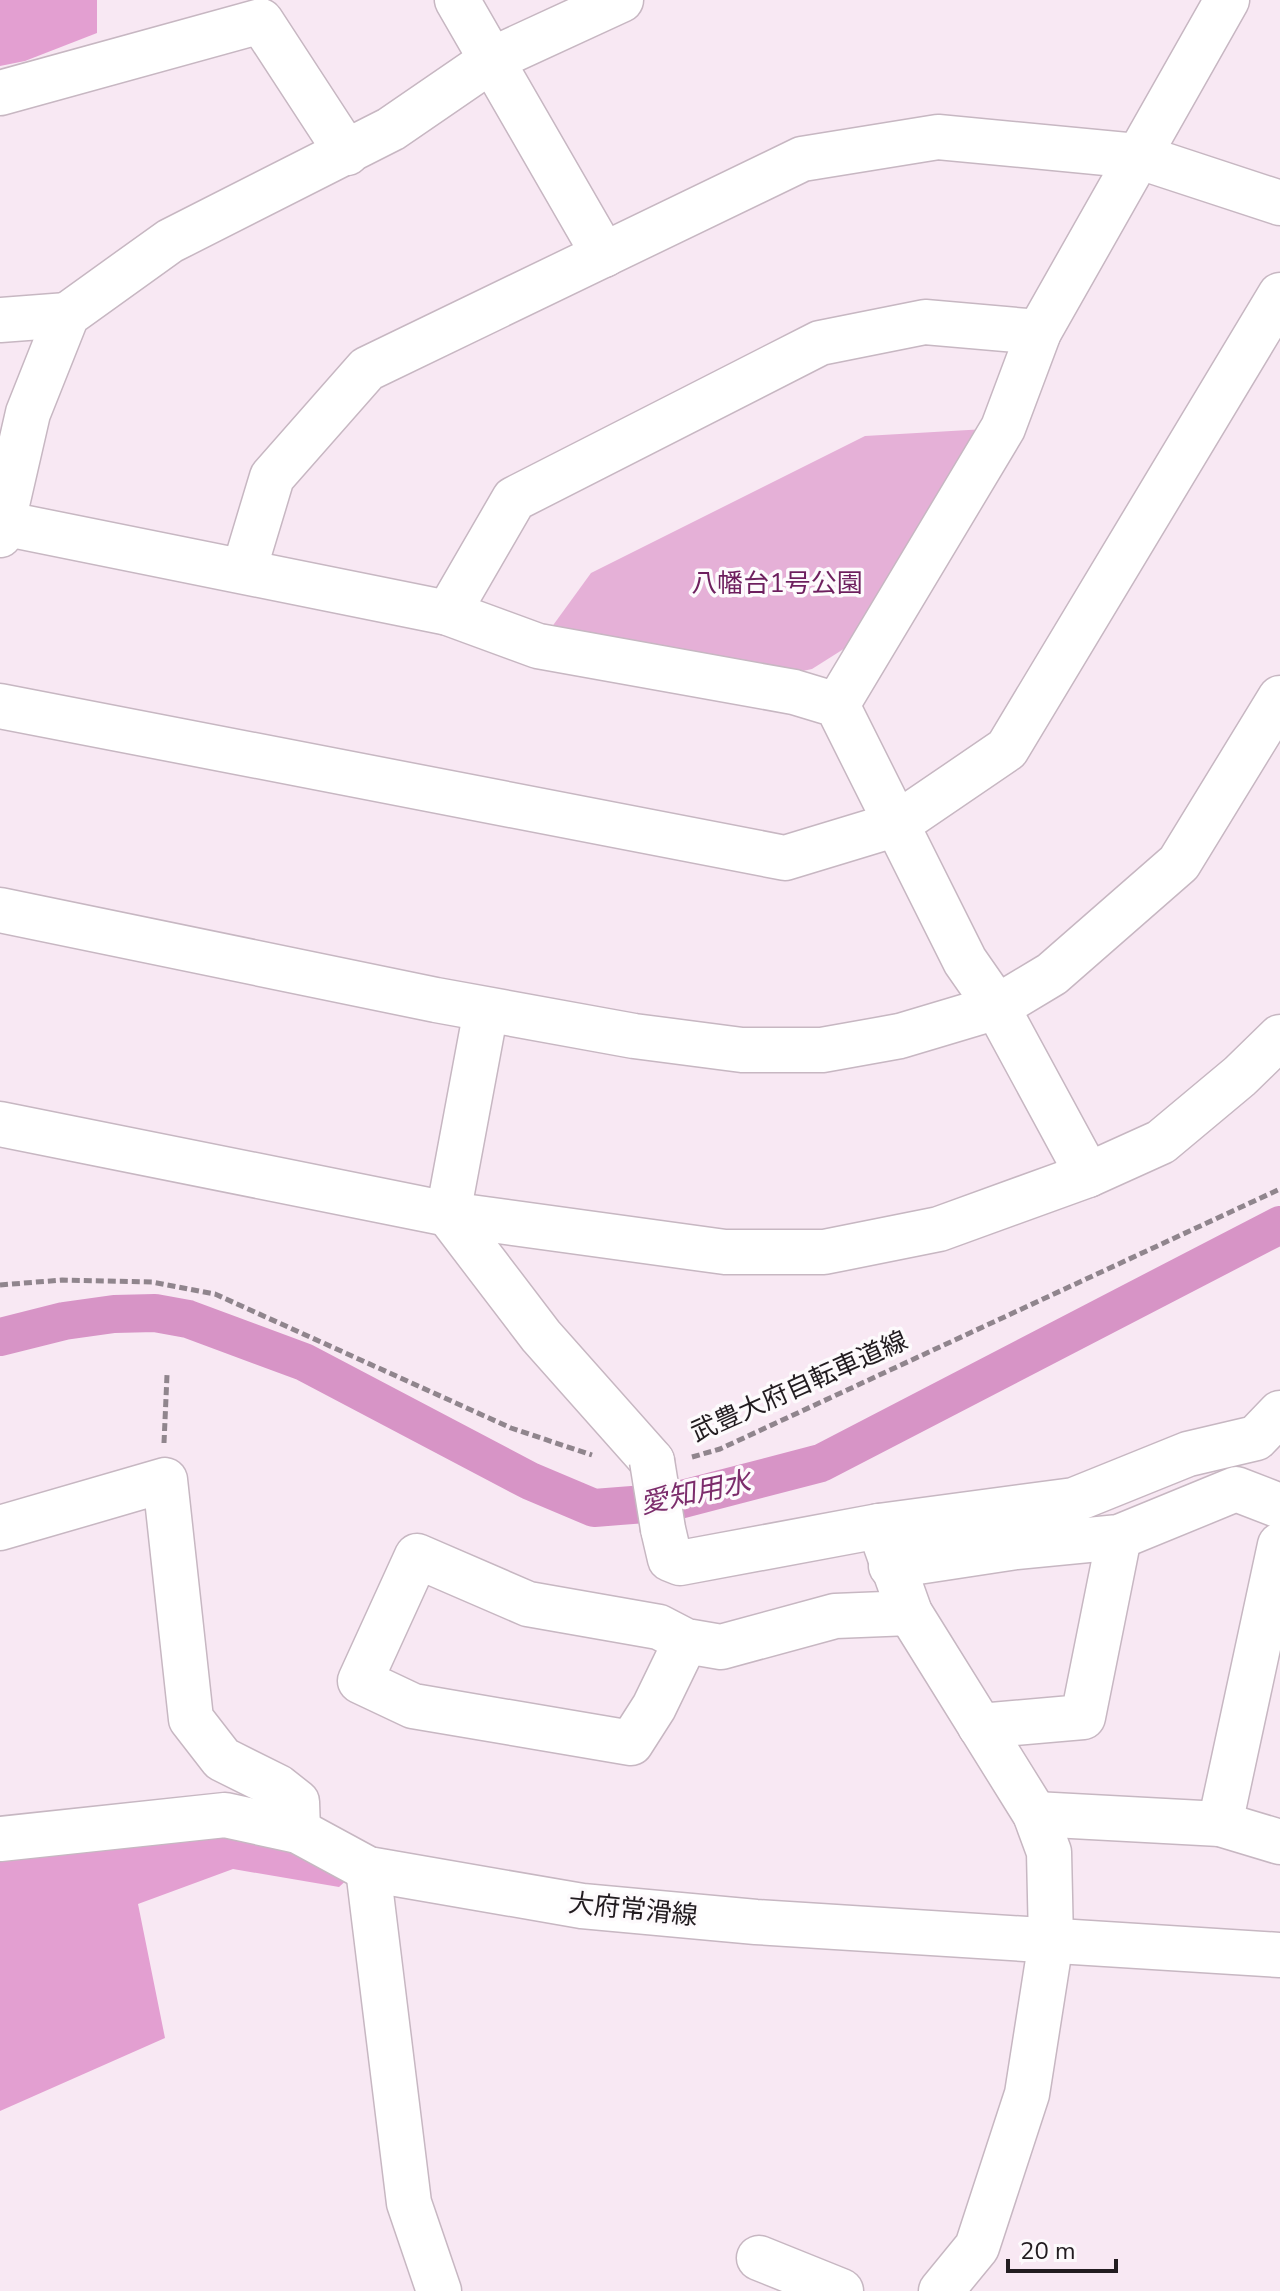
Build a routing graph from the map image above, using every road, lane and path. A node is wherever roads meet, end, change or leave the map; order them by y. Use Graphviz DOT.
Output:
graph roads {
  1 [pos="457,0"];
  2 [pos="621,0"];
  3 [pos="1227,0"];
  4 [pos="493,59"];
  5 [pos="0,93"];
  6 [pos="347,153"];
  7 [pos="1137,156"];
  8 [pos="1280,203"];
  9 [pos="604,255"];
  10 [pos="1280,295"];
  11 [pos="67,315"];
  12 [pos="0,320"];
  13 [pos="1039,332"];
  14 [pos="1,529"];
  15 [pos="244,570"];
  16 [pos="448,613"];
  17 [pos="1280,698"];
  18 [pos="837,705"];
  19 [pos="0,706"];
  20 [pos="897,824"];
  21 [pos="0,910"];
  22 [pos="997,1007"];
  23 [pos="486,1010"];
  24 [pos="1280,1037"];
  25 [pos="0,1124"];
  26 [pos="1088,1175"];
  27 [pos="1280,1189"];
  28 [pos="448,1214"];
  29 [pos="0,1285"];
  30 [pos="167,1375"];
  31 [pos="1280,1413"];
  32 [pos="601,1457"];
  33 [pos="666,1460"];
  34 [pos="165,1480"];
  35 [pos="1280,1506"];
  36 [pos="0,1528"];
  37 [pos="1119,1537"];
  38 [pos="1280,1545"];
  39 [pos="885,1546"];
  40 [pos="910,1613"];
  41 [pos="686,1641"];
  42 [pos="1266,1675"];
  43 [pos="980,1726"];
  44 [pos="1035,1814"];
  45 [pos="1220,1824"];
  46 [pos="298,1831"];
  47 [pos="0,1839"];
  48 [pos="1280,1842"];
  49 [pos="368,1869"];
  50 [pos="1051,1941"];
  51 [pos="1280,1955"];
  52 [pos="759,2258"];
  53 [pos="439,2291"];
  54 [pos="841,2291"];
  55 [pos="941,2291"];
  1 -- 4 [label="street"];
  2 -- 4 [label="street"];
  3 -- 7 [label="street"];
  4 -- 6 [label="street"];
  4 -- 9 [label="street"];
  5 -- 6 [label="street"];
  6 -- 11 [label="street"];
  7 -- 8 [label="street"];
  7 -- 9 [label="street"];
  7 -- 13 [label="street"];
  9 -- 15 [label="street"];
  10 -- 20 [label="street"];
  11 -- 12 [label="street"];
  11 -- 14 [label="street"];
  13 -- 16 [label="street"];
  13 -- 18 [label="street"];
  14 -- 15 [label="street"];
  15 -- 16 [label="street"];
  16 -- 18 [label="street"];
  17 -- 22 [label="street"];
  18 -- 20 [label="street"];
  19 -- 20 [label="street"];
  20 -- 22 [label="street"];
  21 -- 23 [label="street"];
  22 -- 23 [label="street"];
  22 -- 26 [label="street"];
  23 -- 28 [label="street"];
  24 -- 26 [label="street"];
  25 -- 28 [label="street"];
  26 -- 28 [label="street"];
  27 -- 33 [label="path, 武豊大府自転車道線"];
  28 -- 33 [label="street"];
  29 -- 32 [label="path"];
  30 -- 34 [label="path"];
  31 -- 39 [label="street"];
  33 -- 39 [label="street, bridge"];
  34 -- 36 [label="street"];
  34 -- 46 [label="street"];
  35 -- 37 [label="street"];
  37 -- 39 [label="street"];
  37 -- 43 [label="street"];
  38 -- 42 [label="street"];
  39 -- 40 [label="street"];
  40 -- 41 [label="street"];
  40 -- 43 [label="street"];
  41 -- 41 [label="street"];
  42 -- 45 [label="street"];
  43 -- 44 [label="street"];
  44 -- 45 [label="street"];
  44 -- 50 [label="street"];
  45 -- 48 [label="street"];
  46 -- 47 [label="street, 大府常滑線"];
  46 -- 49 [label="street, 大府常滑線"];
  49 -- 50 [label="street, 大府常滑線"];
  49 -- 53 [label="street"];
  50 -- 51 [label="street, 大府常滑線"];
  50 -- 55 [label="street"];
  52 -- 54 [label="street"];
}
